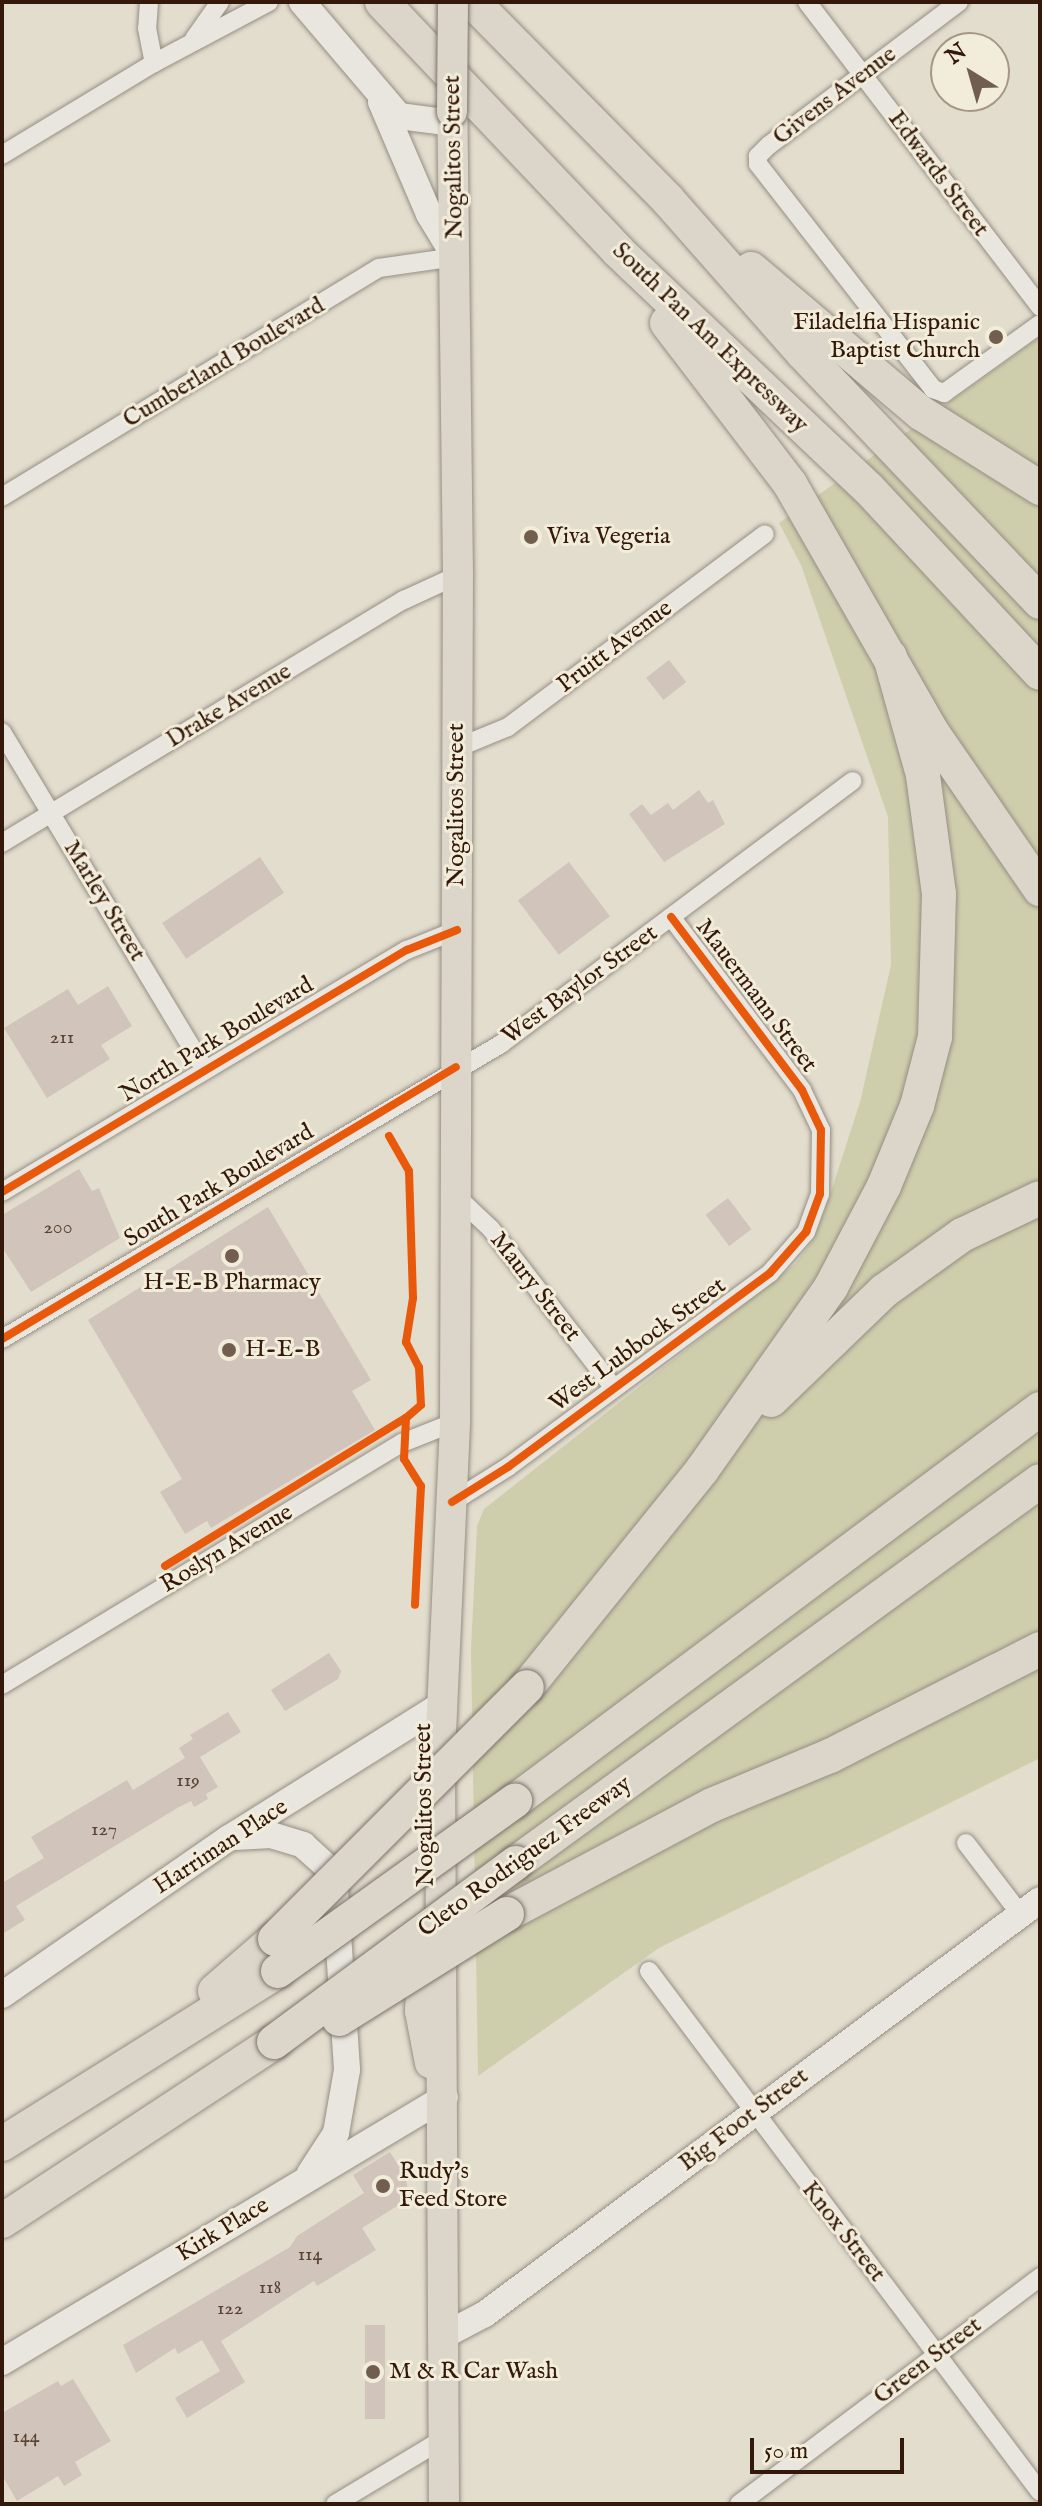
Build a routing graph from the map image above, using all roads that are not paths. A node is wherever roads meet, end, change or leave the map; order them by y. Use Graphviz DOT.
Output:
graph roads {
  1 [pos="149,2"];
  2 [pos="220,2"];
  3 [pos="269,2"];
  4 [pos="302,2"];
  5 [pos="382,2"];
  6 [pos="453,2"];
  7 [pos="473,2"];
  8 [pos="807,2"];
  9 [pos="959,2"];
  10 [pos="190,45"];
  11 [pos="154,63"];
  12 [pos="862,75"];
  13 [pos="378,95"];
  14 [pos="452,118"];
  15 [pos="2,155"];
  16 [pos="668,200"];
  17 [pos="618,251"];
  18 [pos="455,257"];
  19 [pos="1040,307"];
  20 [pos="1040,324"];
  21 [pos="1035,484"];
  22 [pos="2,497"];
  23 [pos="765,534"];
  24 [pos="458,575"];
  25 [pos="1040,602"];
  26 [pos="890,657"];
  27 [pos="1040,673"];
  28 [pos="2,732"];
  29 [pos="457,748"];
  30 [pos="853,781"];
  31 [pos="51,813"];
  32 [pos="2,843"];
  33 [pos="1040,889"];
  34 [pos="671,917"];
  35 [pos="457,930"];
  36 [pos="456,1067"];
  37 [pos="205,1070"];
  38 [pos="2,1192"];
  39 [pos="452,1192"];
  40 [pos="820,1194"];
  41 [pos="1040,1198"];
  42 [pos="2,1339"];
  43 [pos="613,1387"];
  44 [pos="1040,1409"];
  45 [pos="455,1422"];
  46 [pos="702,1470"];
  47 [pos="1040,1481"];
  48 [pos="452,1502"];
  49 [pos="1040,1649"];
  50 [pos="2,1685"];
  51 [pos="433,1709"];
  52 [pos="229,1838"];
  53 [pos="966,1843"];
  54 [pos="1030,1908"];
  55 [pos="277,1955"];
  56 [pos="649,1971"];
  57 [pos="2,1995"];
  58 [pos="272,2051"];
  59 [pos="445,2097"];
  60 [pos="752,2113"];
  61 [pos="2,2144"];
  62 [pos="303,2182"];
  63 [pos="9,2217"];
  64 [pos="1040,2277"];
  65 [pos="445,2335"];
  66 [pos="937,2354"];
  67 [pos="2,2362"];
  68 [pos="445,2438"];
  69 [pos="1040,2492"];
  70 [pos="335,2504"];
  71 [pos="444,2504"];
  72 [pos="739,2504"];
  1 -- 11 [label="street"];
  2 -- 10 [label="street"];
  3 -- 10 [label="street"];
  4 -- 13 [label="main road"];
  5 -- 17 [label="highway, South Pan Am Expressway"];
  6 -- 14 [label="main road, Nogalitos Street, bridge"];
  7 -- 16 [label="highway"];
  8 -- 12 [label="street, Edwards Street"];
  9 -- 12 [label="street, Givens Avenue"];
  10 -- 11 [label="street"];
  11 -- 15 [label="street"];
  12 -- 19 [label="street, Edwards Street"];
  12 -- 20 [label="street, Givens Avenue"];
  13 -- 14 [label="main road"];
  13 -- 18 [label="main road"];
  14 -- 18 [label="main road, Nogalitos Street"];
  16 -- 21 [label="highway"];
  16 -- 25 [label="highway"];
  17 -- 26 [label="highway"];
  17 -- 27 [label="highway, South Pan Am Expressway"];
  18 -- 22 [label="street, Cumberland Boulevard"];
  18 -- 24 [label="main road, Nogalitos Street"];
  23 -- 29 [label="street, Pruitt Avenue"];
  24 -- 29 [label="main road, Nogalitos Street"];
  24 -- 31 [label="street, Drake Avenue"];
  26 -- 33 [label="highway"];
  26 -- 46 [label="highway"];
  28 -- 31 [label="street, Marley Street"];
  29 -- 35 [label="main road, Nogalitos Street"];
  30 -- 34 [label="street, West Baylor Street"];
  31 -- 32 [label="street, Drake Avenue"];
  31 -- 37 [label="street, Marley Street"];
  34 -- 36 [label="street, West Baylor Street"];
  34 -- 40 [label="street, Mauermann Street"];
  35 -- 36 [label="main road, Nogalitos Street"];
  35 -- 37 [label="street, North Park Boulevard"];
  36 -- 39 [label="main road, Nogalitos Street"];
  36 -- 42 [label="street, South Park Boulevard"];
  37 -- 38 [label="street, North Park Boulevard"];
  39 -- 43 [label="street, Maury Street"];
  39 -- 45 [label="main road, Nogalitos Street"];
  40 -- 43 [label="street, West Lubbock Street"];
  41 -- 46 [label="highway"];
  43 -- 48 [label="street, West Lubbock Street"];
  44 -- 55 [label="highway, bridge"];
  45 -- 48 [label="main road, Nogalitos Street"];
  45 -- 50 [label="street, Roslyn Avenue"];
  46 -- 55 [label="highway, bridge"];
  47 -- 58 [label="highway, Cleto Rodriguez Freeway, bridge"];
  48 -- 51 [label="main road, Nogalitos Street"];
  49 -- 58 [label="highway, bridge"];
  51 -- 52 [label="main road, Harriman Place"];
  51 -- 59 [label="main road, Nogalitos Street"];
  52 -- 57 [label="main road, Harriman Place"];
  52 -- 62 [label="main road"];
  53 -- 54 [label="street"];
  54 -- 60 [label="main road, Big Foot Street"];
  55 -- 61 [label="highway"];
  56 -- 60 [label="street, Knox Street"];
  58 -- 63 [label="highway"];
  59 -- 62 [label="main road, Kirk Place"];
  59 -- 65 [label="main road, Nogalitos Street"];
  60 -- 65 [label="main road, Big Foot Street"];
  60 -- 66 [label="street, Knox Street"];
  62 -- 67 [label="main road, Kirk Place"];
  64 -- 66 [label="street, Green Street"];
  65 -- 68 [label="main road, Nogalitos Street"];
  66 -- 69 [label="street, Knox Street"];
  66 -- 72 [label="street, Green Street"];
  68 -- 70 [label="street"];
  68 -- 71 [label="main road, Nogalitos Street"];
}
